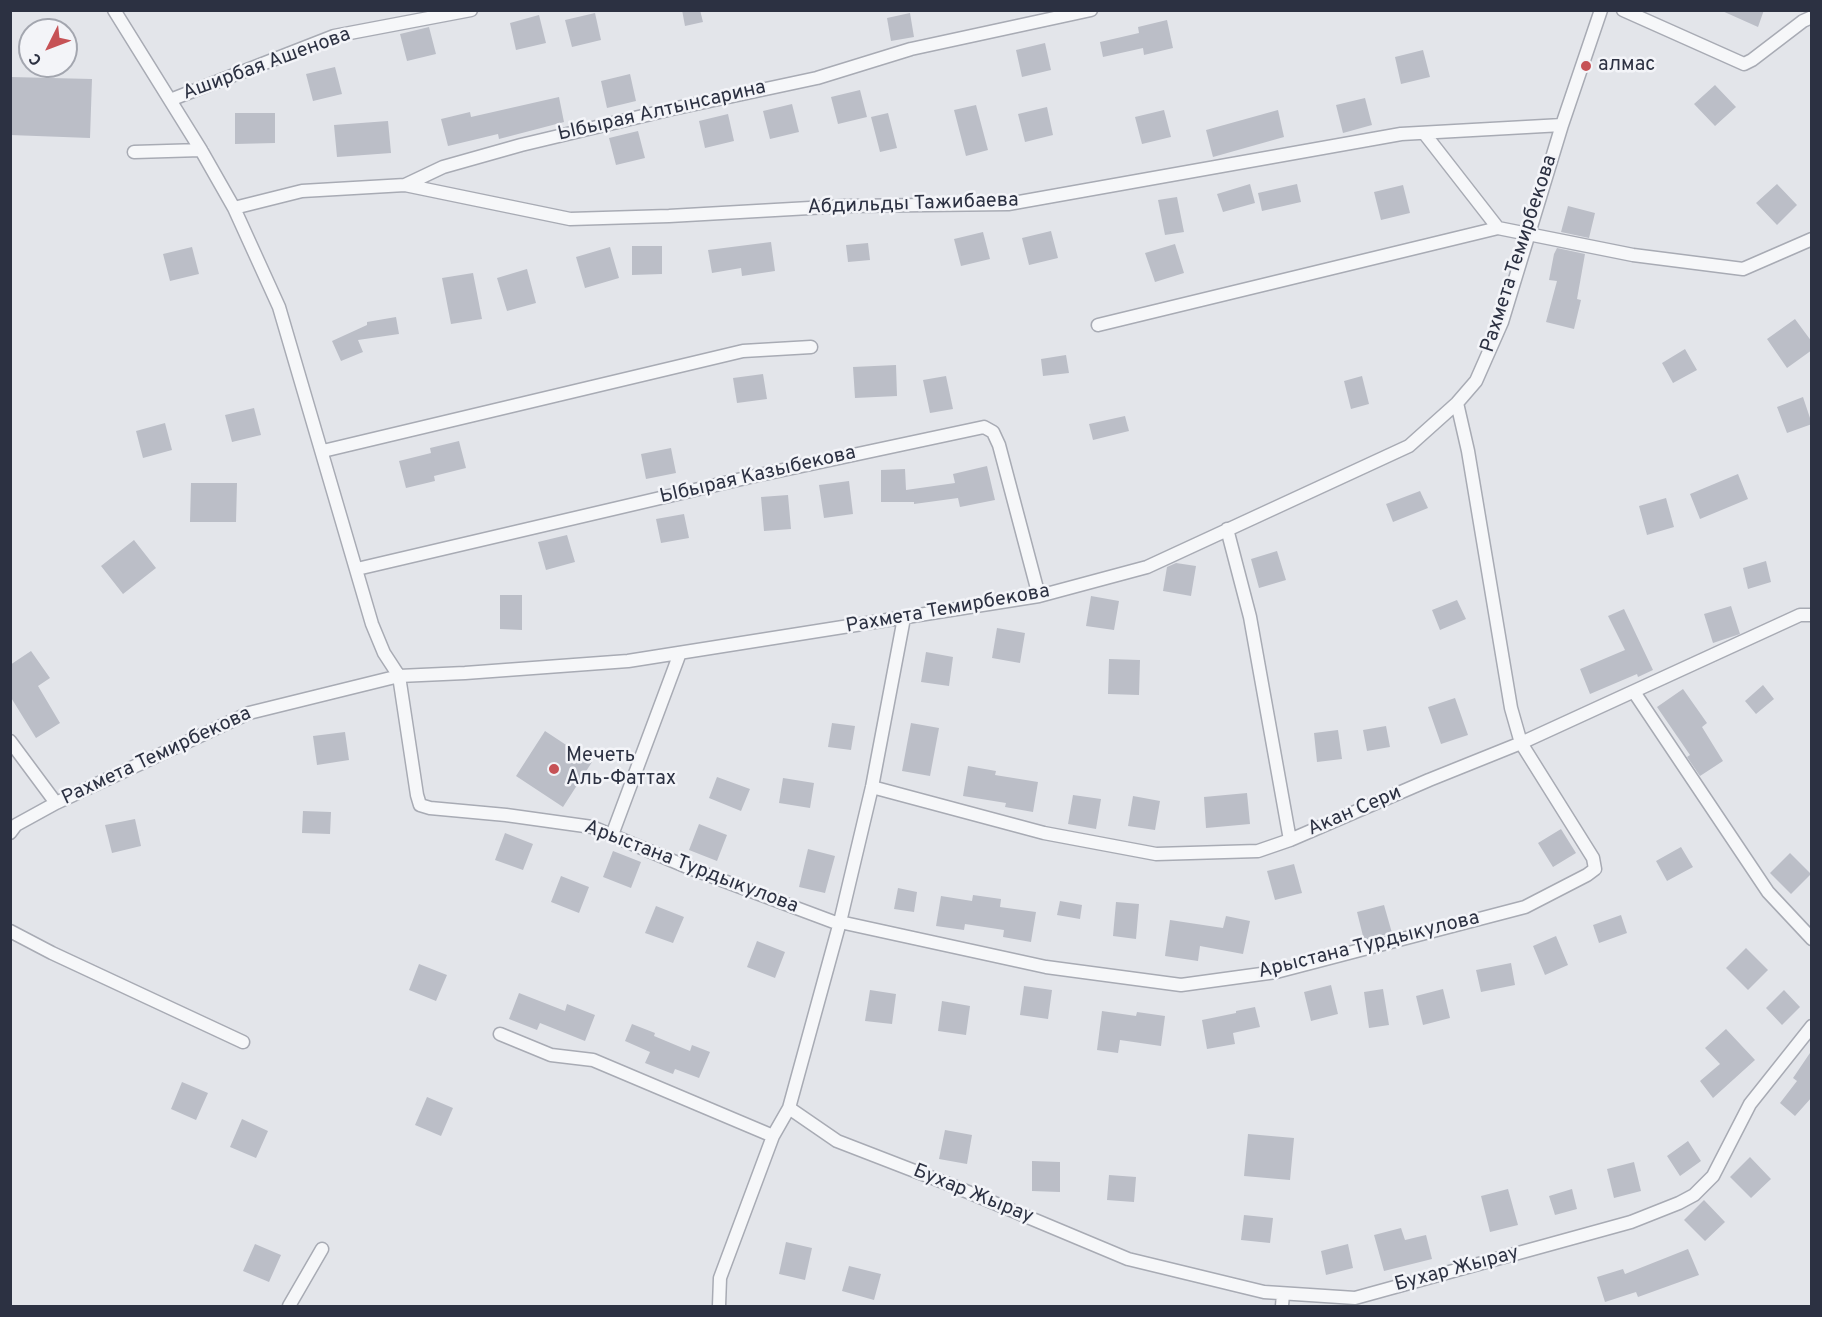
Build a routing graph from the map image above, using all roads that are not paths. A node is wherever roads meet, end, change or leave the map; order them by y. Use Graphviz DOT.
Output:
graph roads {
  1 [pos="114,10"];
  2 [pos="471,10"];
  3 [pos="1091,10"];
  4 [pos="1601,10"];
  5 [pos="1623,10"];
  6 [pos="1812,17"];
  7 [pos="170,100"];
  8 [pos="1562,125"];
  9 [pos="1424,133"];
  10 [pos="201,150"];
  11 [pos="134,152"];
  12 [pos="405,185"];
  13 [pos="234,208"];
  14 [pos="1498,228"];
  15 [pos="1529,236"];
  16 [pos="1812,239"];
  17 [pos="1098,325"];
  18 [pos="811,347"];
  19 [pos="1457,403"];
  20 [pos="323,451"];
  21 [pos="1227,529"];
  22 [pos="357,569"];
  23 [pos="1039,596"];
  24 [pos="1812,615"];
  25 [pos="904,618"];
  26 [pos="680,653"];
  27 [pos="399,676"];
  28 [pos="1634,692"];
  29 [pos="10,741"];
  30 [pos="1521,743"];
  31 [pos="872,787"];
  32 [pos="56,803"];
  33 [pos="10,833"];
  34 [pos="612,835"];
  35 [pos="1290,840"];
  36 [pos="840,923"];
  37 [pos="10,931"];
  38 [pos="1812,939"];
  39 [pos="1812,1026"];
  40 [pos="500,1034"];
  41 [pos="243,1042"];
  42 [pos="789,1108"];
  43 [pos="773,1136"];
  44 [pos="322,1249"];
  45 [pos="1283,1300"];
  46 [pos="289,1306"];
  47 [pos="719,1306"];
  1 -- 7 [label="street"];
  2 -- 7 [label="street, Аширбая Ашенова"];
  3 -- 12 [label="street, Ыбырая Алтынсарина"];
  4 -- 8 [label="street, Рахмета Темирбекова"];
  5 -- 6 [label="street"];
  7 -- 10 [label="street"];
  8 -- 9 [label="street, Абдильды Тажибаева"];
  8 -- 15 [label="street, Рахмета Темирбекова"];
  9 -- 12 [label="street, Абдильды Тажибаева"];
  9 -- 14 [label="street"];
  10 -- 11 [label="street"];
  10 -- 13 [label="street"];
  12 -- 13 [label="street, Ыбырая Алтынсарина"];
  13 -- 20 [label="street"];
  14 -- 15 [label="street"];
  14 -- 17 [label="street"];
  15 -- 16 [label="street"];
  15 -- 19 [label="street, Рахмета Темирбекова"];
  18 -- 20 [label="street"];
  19 -- 21 [label="street, Рахмета Темирбекова"];
  19 -- 30 [label="street"];
  20 -- 22 [label="street"];
  21 -- 23 [label="street, Рахмета Темирбекова"];
  21 -- 35 [label="street"];
  22 -- 23 [label="street, Ыбырая Казыбекова"];
  22 -- 27 [label="street"];
  23 -- 25 [label="street, Рахмета Темирбекова"];
  24 -- 28 [label="street, Акан Сери"];
  25 -- 26 [label="street, Рахмета Темирбекова"];
  25 -- 31 [label="street"];
  26 -- 27 [label="street, Рахмета Темирбекова"];
  26 -- 34 [label="street"];
  27 -- 32 [label="street, Рахмета Темирбекова"];
  27 -- 34 [label="street, Арыстана Турдыкулова"];
  28 -- 30 [label="street, Акан Сери"];
  28 -- 38 [label="street"];
  29 -- 32 [label="street"];
  30 -- 35 [label="street, Акан Сери"];
  30 -- 36 [label="street, Арыстана Турдыкулова"];
  31 -- 35 [label="street, Акан Сери"];
  31 -- 36 [label="street"];
  32 -- 33 [label="street, Рахмета Темирбекова"];
  34 -- 36 [label="street, Арыстана Турдыкулова"];
  36 -- 42 [label="street"];
  37 -- 41 [label="street"];
  39 -- 45 [label="street, Бухар Жырау"];
  40 -- 43 [label="street"];
  42 -- 43 [label="street"];
  42 -- 45 [label="street, Бухар Жырау"];
  43 -- 47 [label="street"];
  44 -- 46 [label="street"];
}
